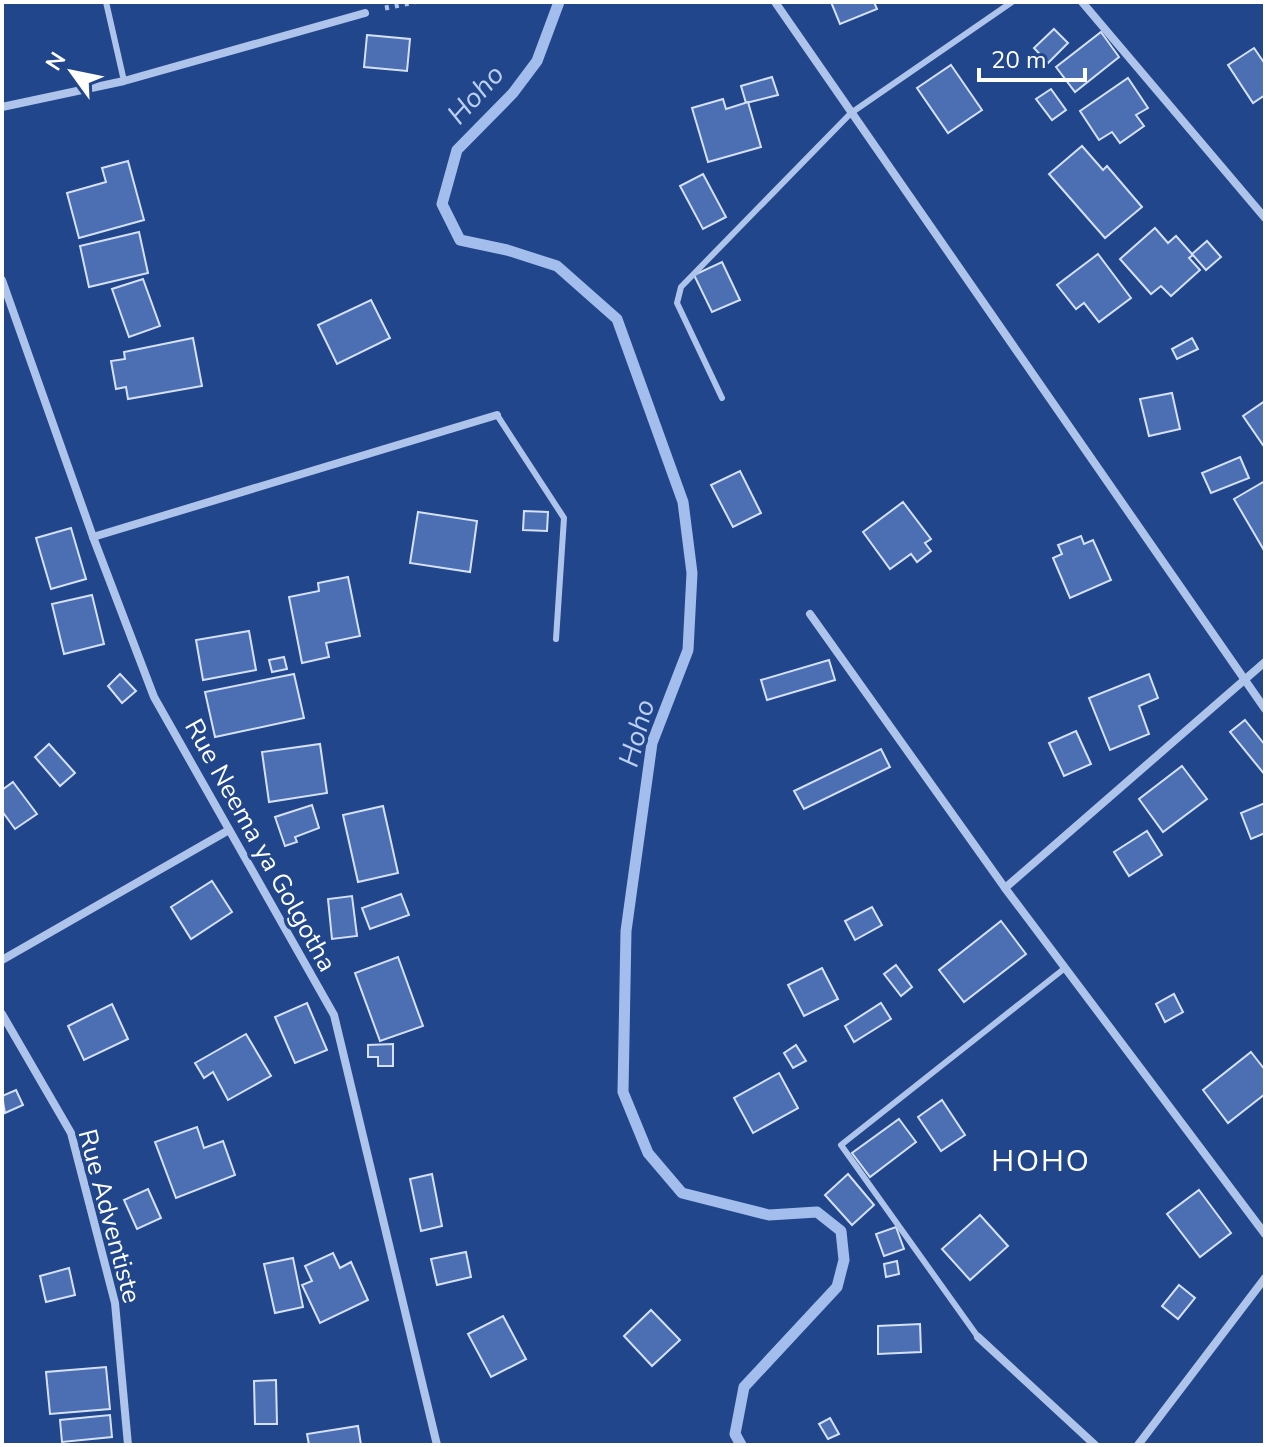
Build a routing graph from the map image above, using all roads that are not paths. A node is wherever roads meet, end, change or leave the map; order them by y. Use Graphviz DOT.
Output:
graph roads {
  1 [pos="106,2"];
  2 [pos="775,2"];
  3 [pos="1012,2"];
  4 [pos="1082,2"];
  5 [pos="365,13"];
  6 [pos="124,81"];
  7 [pos="2,107"];
  8 [pos="851,113"];
  9 [pos="1265,218"];
  10 [pos="2,280"];
  11 [pos="722,398"];
  12 [pos="497,415"];
  13 [pos="93,537"];
  14 [pos="810,614"];
  15 [pos="556,639"];
  16 [pos="1265,662"];
  17 [pos="1243,680"];
  18 [pos="1265,709"];
  19 [pos="229,830"];
  20 [pos="1005,888"];
  21 [pos="2,960"];
  22 [pos="1065,968"];
  23 [pos="2,1014"];
  24 [pos="1265,1234"];
  25 [pos="1265,1278"];
  26 [pos="978,1337"];
  27 [pos="128,1445"];
  28 [pos="437,1445"];
  29 [pos="1095,1445"];
  30 [pos="1138,1445"];
  1 -- 6 [label="lane"];
  2 -- 8 [label="street"];
  3 -- 8 [label="lane"];
  4 -- 9 [label="street"];
  5 -- 6 [label="street"];
  6 -- 7 [label="street"];
  8 -- 11 [label="lane"];
  8 -- 17 [label="street"];
  10 -- 13 [label="street, Rue Neema ya Golgotha"];
  12 -- 13 [label="street"];
  12 -- 15 [label="lane"];
  13 -- 19 [label="street, Rue Neema ya Golgotha"];
  14 -- 20 [label="street"];
  16 -- 17 [label="street"];
  17 -- 18 [label="street"];
  17 -- 20 [label="street"];
  19 -- 21 [label="street"];
  19 -- 28 [label="street, Rue Neema ya Golgotha"];
  20 -- 22 [label="street"];
  22 -- 24 [label="street"];
  22 -- 26 [label="lane"];
  23 -- 27 [label="street, Rue Adventiste"];
  25 -- 30 [label="street"];
  26 -- 29 [label="street"];
}
